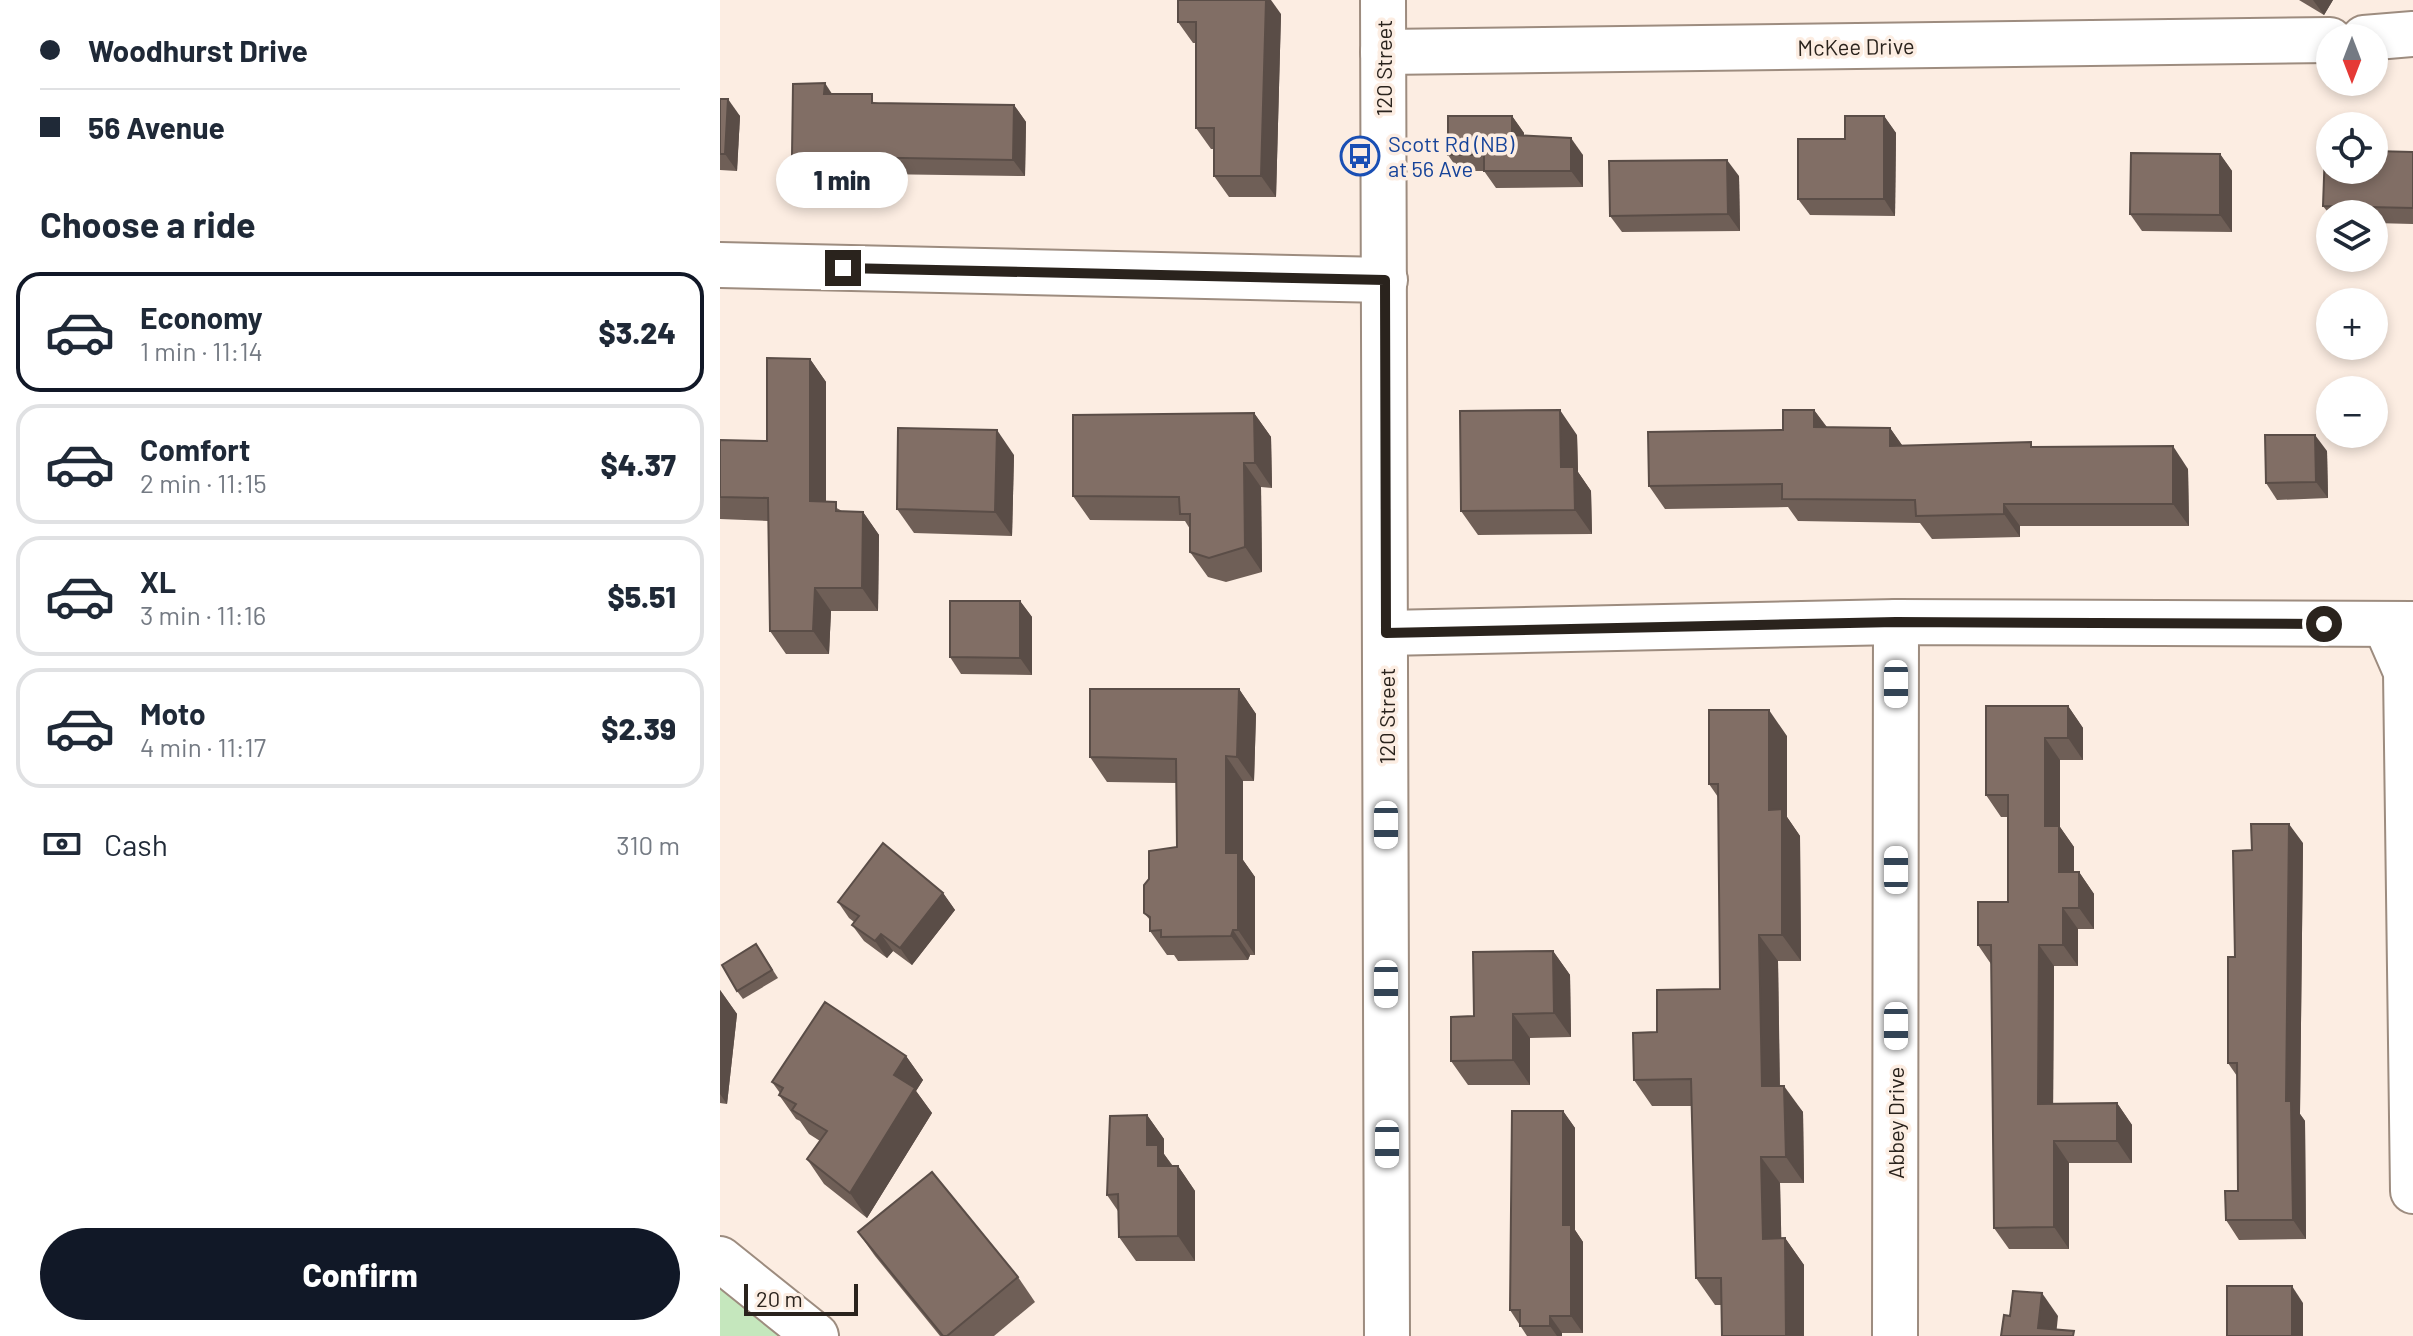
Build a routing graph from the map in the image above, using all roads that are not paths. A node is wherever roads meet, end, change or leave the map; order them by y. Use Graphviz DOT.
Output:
graph roads {
  1 [pos="1383,0"];
  2 [pos="2413,34"];
  3 [pos="2388,36"];
  4 [pos="2316,40"];
  5 [pos="1383,52"];
  6 [pos="720,265"];
  7 [pos="1385,280"];
  8 [pos="1896,622"];
  9 [pos="2399,624"];
  10 [pos="1386,633"];
  11 [pos="2413,1191"];
  12 [pos="720,1259"];
  13 [pos="816,1336"];
  14 [pos="1387,1336"];
  15 [pos="1895,1336"];
  1 -- 5 [label="street, 120 Street"];
  2 -- 3 [label="street"];
  4 -- 5 [label="street, McKee Drive"];
  5 -- 7 [label="street, 120 Street"];
  6 -- 7 [label="street"];
  7 -- 10 [label="street, 120 Street"];
  8 -- 9 [label="street"];
  8 -- 10 [label="street"];
  8 -- 15 [label="street, Abbey Drive"];
  9 -- 11 [label="street"];
  10 -- 14 [label="street, 120 Street"];
  12 -- 13 [label="street"];
}
